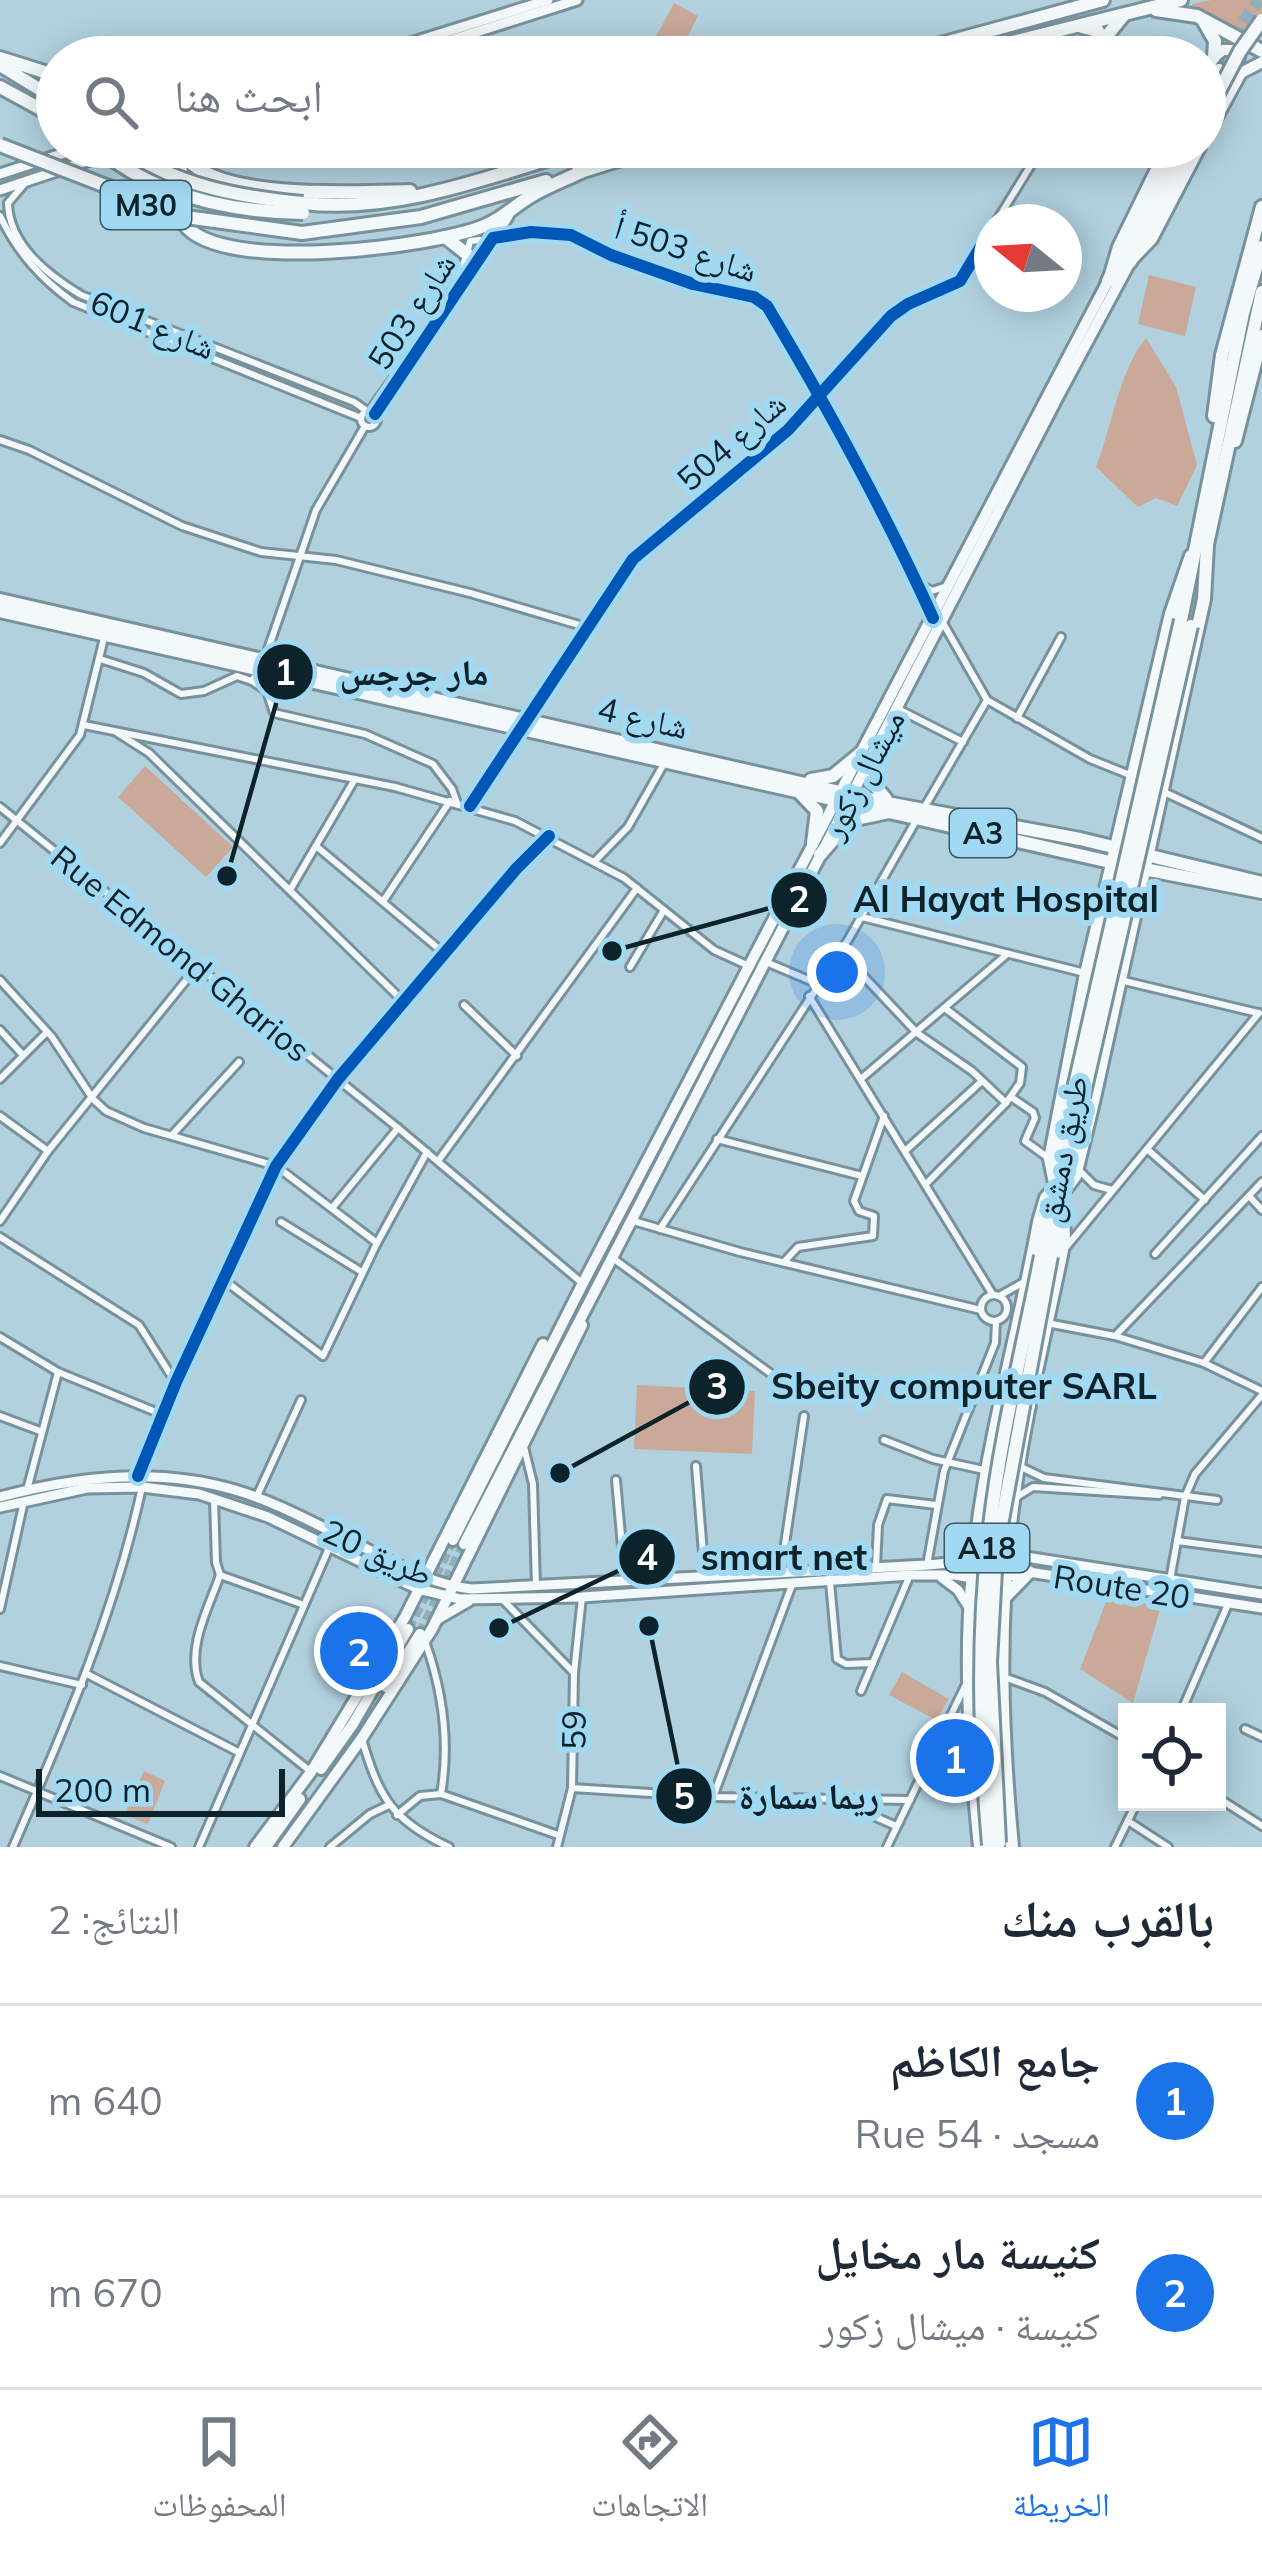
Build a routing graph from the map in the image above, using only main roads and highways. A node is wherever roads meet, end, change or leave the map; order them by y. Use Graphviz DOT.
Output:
graph roads {
  1 [pos="548,0"];
  2 [pos="577,0"];
  3 [pos="1103,0"];
  4 [pos="1181,0"];
  5 [pos="1142,9"];
  6 [pos="1124,15"];
  7 [pos="1203,19"];
  8 [pos="1262,20"];
  9 [pos="1072,26"];
  10 [pos="1221,28"];
  11 [pos="1262,31"];
  12 [pos="433,36"];
  13 [pos="464,36"];
  14 [pos="970,36"];
  15 [pos="1033,36"];
  16 [pos="1099,36"];
  17 [pos="1107,36"];
  18 [pos="1212,36"];
  19 [pos="1226,50"];
  20 [pos="1262,51"];
  21 [pos="0,62"];
  22 [pos="1262,62"];
  23 [pos="36,71"];
  24 [pos="1240,73"];
  25 [pos="1226,78"];
  26 [pos="36,86"];
  27 [pos="3,89"];
  28 [pos="1226,99"];
  29 [pos="36,107"];
  30 [pos="0,145"];
  31 [pos="36,160"];
  32 [pos="36,162"];
  33 [pos="56,168"];
  34 [pos="59,168"];
  35 [pos="123,168"];
  36 [pos="156,168"];
  37 [pos="184,168"];
  38 [pos="200,168"];
  39 [pos="516,168"];
  40 [pos="594,168"];
  41 [pos="1157,168"];
  42 [pos="1168,168"];
  43 [pos="1179,168"];
  44 [pos="1189,168"];
  45 [pos="581,172"];
  46 [pos="0,174"];
  47 [pos="261,188"];
  48 [pos="0,190"];
  49 [pos="441,190"];
  50 [pos="340,207"];
  51 [pos="1262,207"];
  52 [pos="507,214"];
  53 [pos="445,237"];
  54 [pos="494,238"];
  55 [pos="1262,247"];
  56 [pos="279,252"];
  57 [pos="475,253"];
  58 [pos="1130,262"];
  59 [pos="1108,281"];
  60 [pos="1262,292"];
  61 [pos="1262,336"];
  62 [pos="1218,462"];
  63 [pos="1208,545"];
  64 [pos="1191,556"];
  65 [pos="0,600"];
  66 [pos="0,611"];
  67 [pos="937,619"];
  68 [pos="1186,623"];
  69 [pos="106,629"];
  70 [pos="866,754"];
  71 [pos="795,784"];
  72 [pos="844,796"];
  73 [pos="1127,800"];
  74 [pos="890,808"];
  75 [pos="1157,808"];
  76 [pos="920,815"];
  77 [pos="1122,820"];
  78 [pos="1150,835"];
  79 [pos="1078,846"];
  80 [pos="816,849"];
  81 [pos="1113,855"];
  82 [pos="1144,861"];
  83 [pos="1176,868"];
  84 [pos="1262,883"];
  85 [pos="1262,892"];
  86 [pos="1104,898"];
  87 [pos="1135,903"];
  88 [pos="1058,1187"];
  89 [pos="1051,1256"];
  90 [pos="586,1285"];
  91 [pos="140,1482"];
  92 [pos="1,1498"];
  93 [pos="459,1541"];
  94 [pos="1008,1550"];
  95 [pos="975,1553"];
  96 [pos="435,1557"];
  97 [pos="466,1561"];
  98 [pos="955,1561"];
  99 [pos="416,1572"];
  100 [pos="1029,1572"];
  101 [pos="937,1575"];
  102 [pos="955,1575"];
  103 [pos="1005,1577"];
  104 [pos="972,1578"];
  105 [pos="410,1586"];
  106 [pos="462,1593"];
  107 [pos="1262,1594"];
  108 [pos="1003,1599"];
  109 [pos="1262,1608"];
  110 [pos="971,1612"];
  111 [pos="420,1625"];
  112 [pos="995,1846"];
  113 [pos="255,1847"];
  114 [pos="274,1847"];
  1 -- 12 [label="main road"];
  2 -- 13 [label="main road"];
  3 -- 14 [label="highway"];
  4 -- 5 [label="highway"];
  5 -- 6 [label="highway"];
  5 -- 7 [label="highway"];
  6 -- 9 [label="highway"];
  6 -- 17 [label="highway"];
  7 -- 10 [label="highway"];
  7 -- 18 [label="highway"];
  8 -- 25 [label="highway, bridge"];
  9 -- 15 [label="highway"];
  9 -- 16 [label="highway"];
  10 -- 11 [label="highway"];
  10 -- 20 [label="highway"];
  19 -- 24 [label="main road"];
  21 -- 23 [label="highway"];
  21 -- 26 [label="highway"];
  22 -- 24 [label="main road"];
  24 -- 28 [label="main road"];
  27 -- 29 [label="highway"];
  30 -- 31 [label="highway, M30, bridge"];
  32 -- 46 [label="main road"];
  33 -- 45 [label="highway, M30, bridge"];
  34 -- 48 [label="main road"];
  35 -- 50 [label="highway, bridge"];
  36 -- 50 [label="highway, M30, bridge"];
  37 -- 56 [label="highway"];
  38 -- 47 [label="highway"];
  39 -- 49 [label="highway, M30"];
  40 -- 45 [label="highway, M30"];
  41 -- 59 [label="main road, ميشال زكور"];
  42 -- 59 [label="highway"];
  43 -- 58 [label="highway"];
  44 -- 58 [label="main road, ميشال زكور"];
  45 -- 52 [label="highway"];
  47 -- 49 [label="highway"];
  47 -- 56 [label="highway"];
  49 -- 50 [label="highway, M30"];
  51 -- 62 [label="highway"];
  52 -- 53 [label="highway"];
  52 -- 54 [label="highway"];
  53 -- 56 [label="highway"];
  53 -- 57 [label="highway"];
  55 -- 62 [label="highway"];
  58 -- 67 [label="main road, ميشال زكور"];
  59 -- 67 [label="main road, ميشال زكور"];
  60 -- 62 [label="highway"];
  61 -- 62 [label="highway"];
  62 -- 63 [label="highway, طريق دمشق / A18"];
  62 -- 64 [label="highway, طريق دمشق / A18"];
  63 -- 68 [label="highway, طريق دمشق / A18"];
  63 -- 75 [label="highway"];
  64 -- 68 [label="highway, طريق دمشق / A18"];
  64 -- 73 [label="highway"];
  65 -- 69 [label="highway, شارع 4 / A3"];
  66 -- 69 [label="highway, شارع 4 / A3"];
  67 -- 70 [label="main road, ميشال زكور"];
  67 -- 70 [label="main road, ميشال زكور"];
  68 -- 88 [label="highway, طريق دمشق / A18, bridge"];
  69 -- 71 [label="highway, شارع 4 / A3"];
  70 -- 71 [label="highway"];
  70 -- 72 [label="main road, ميشال زكور"];
  70 -- 74 [label="highway"];
  71 -- 72 [label="highway, شارع 4 / A3"];
  71 -- 80 [label="highway"];
  72 -- 74 [label="highway, شارع 4 / A3"];
  72 -- 80 [label="main road, ميشال زكور"];
  73 -- 75 [label="highway"];
  73 -- 77 [label="highway"];
  74 -- 76 [label="highway, A3"];
  74 -- 80 [label="highway"];
  75 -- 78 [label="highway"];
  76 -- 79 [label="highway, A3"];
  76 -- 79 [label="highway, A3"];
  77 -- 79 [label="highway"];
  77 -- 81 [label="highway"];
  78 -- 82 [label="highway"];
  78 -- 83 [label="highway"];
  79 -- 81 [label="highway, A3"];
  79 -- 86 [label="highway"];
  80 -- 90 [label="main road, ميشال زكور"];
  80 -- 90 [label="main road, ميشال زكور"];
  81 -- 82 [label="highway, A3"];
  81 -- 86 [label="highway"];
  82 -- 83 [label="highway, A3"];
  82 -- 87 [label="highway"];
  83 -- 84 [label="highway, A3"];
  83 -- 85 [label="highway, A3"];
  83 -- 87 [label="highway"];
  86 -- 87 [label="highway"];
  86 -- 88 [label="highway"];
  87 -- 88 [label="highway"];
  88 -- 89 [label="highway, طريق دمشق / A18"];
  88 -- 89 [label="highway, طريق دمشق / A18"];
  88 -- 95 [label="highway"];
  89 -- 94 [label="highway"];
  89 -- 112 [label="highway, طريق دمشق / A18, bridge"];
  90 -- 93 [label="main road, ميشال زكور"];
  90 -- 93 [label="main road"];
  91 -- 92 [label="main road, طريق 20"];
  91 -- 99 [label="main road, طريق 20"];
  91 -- 105 [label="main road, Route 20"];
  93 -- 96 [label="main road"];
  93 -- 97 [label="main road"];
  94 -- 95 [label="main road, طريق 20"];
  94 -- 103 [label="highway"];
  94 -- 107 [label="main road, طريق 20"];
  95 -- 98 [label="main road, طريق 20"];
  95 -- 104 [label="highway"];
  96 -- 99 [label="main road"];
  96 -- 99 [label="main road"];
  97 -- 106 [label="main road"];
  97 -- 106 [label="main road"];
  98 -- 102 [label="main road"];
  98 -- 106 [label="main road, طريق 20"];
  99 -- 105 [label="main road"];
  99 -- 106 [label="main road, طريق 20"];
  100 -- 103 [label="main road, Route 20"];
  100 -- 108 [label="highway"];
  100 -- 109 [label="main road, Route 20"];
  101 -- 102 [label="main road, Route 20"];
  101 -- 106 [label="main road, Route 20"];
  101 -- 110 [label="main road"];
  102 -- 104 [label="main road, Route 20"];
  103 -- 104 [label="main road, Route 20"];
  103 -- 108 [label="highway"];
  104 -- 110 [label="highway"];
  105 -- 106 [label="main road, Route 20"];
  105 -- 111 [label="main road"];
  105 -- 111 [label="main road"];
  106 -- 111 [label="main road"];
  106 -- 111 [label="main road"];
  108 -- 112 [label="highway"];
  110 -- 112 [label="highway"];
  111 -- 113 [label="main road"];
  111 -- 114 [label="main road"];
  111 -- 114 [label="main road"];
}
